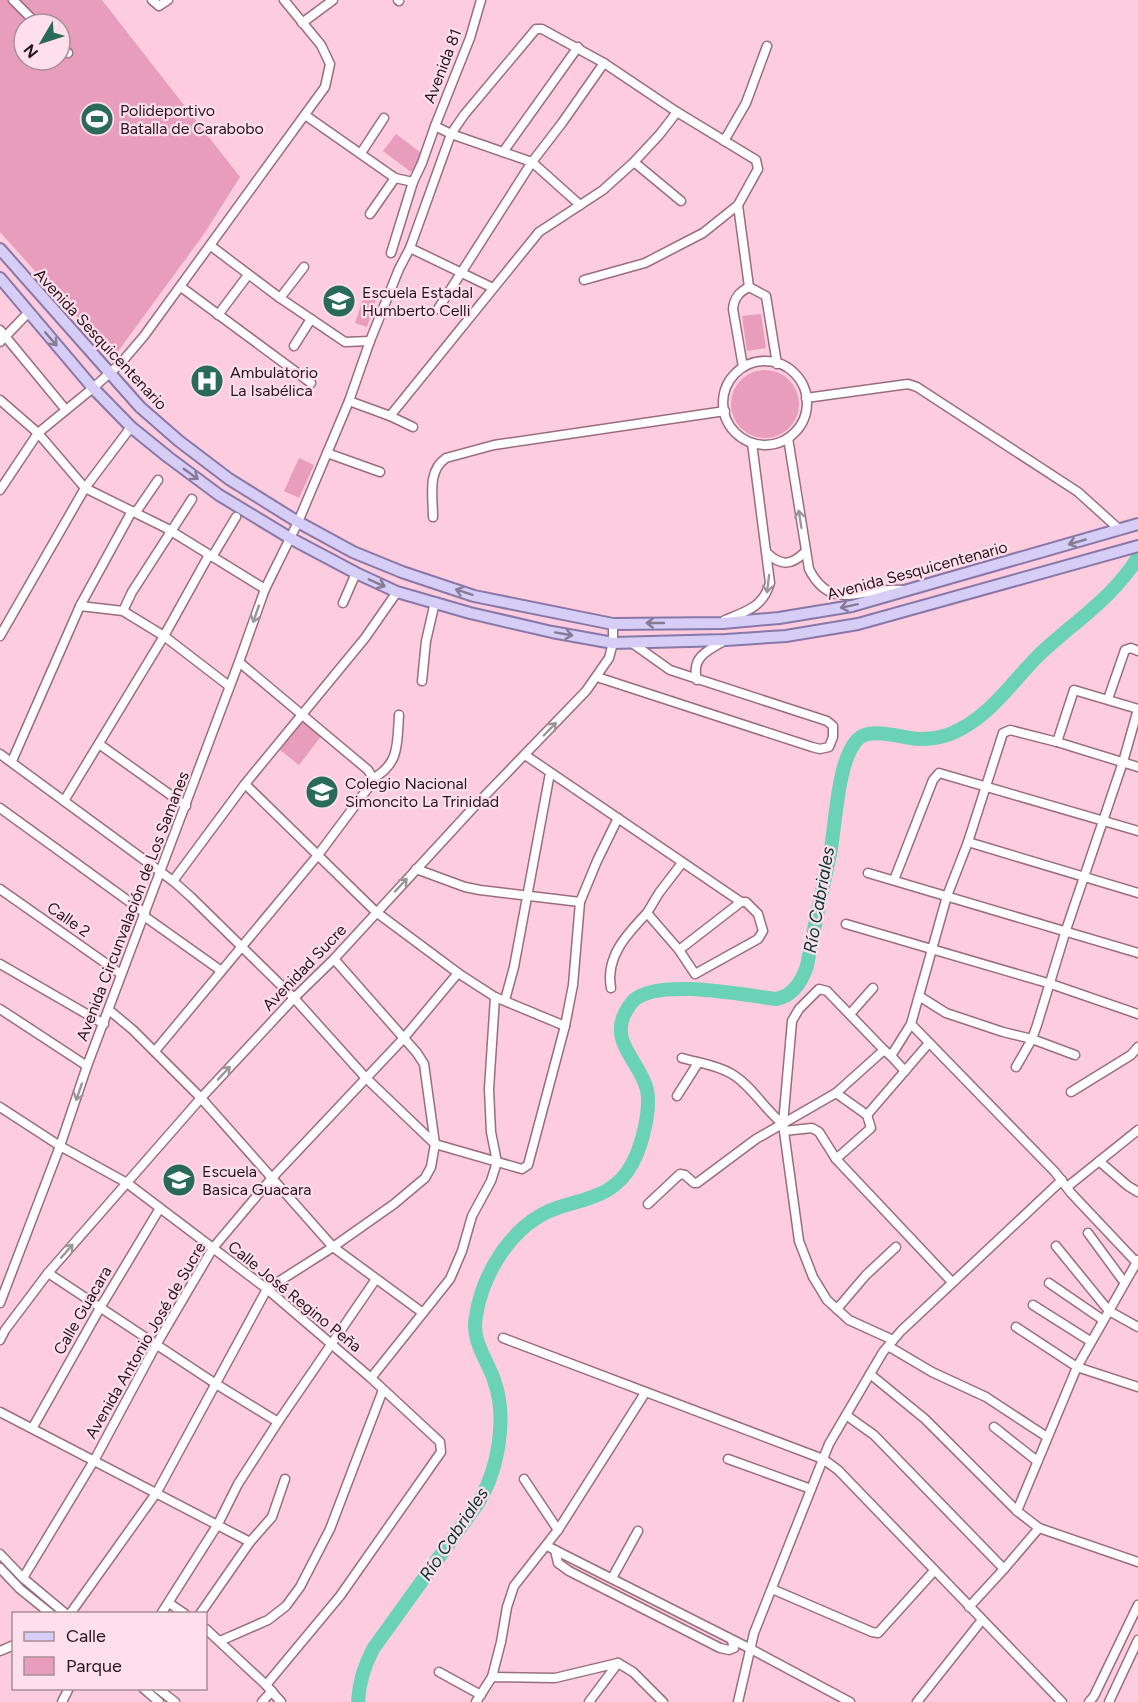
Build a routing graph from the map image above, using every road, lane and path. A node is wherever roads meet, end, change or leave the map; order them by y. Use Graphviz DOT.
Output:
graph roads {
  1 [pos="13,0"];
  2 [pos="152,0"];
  3 [pos="168,0"];
  4 [pos="284,0"];
  5 [pos="333,0"];
  6 [pos="481,0"];
  7 [pos="25,12"];
  8 [pos="302,23"];
  9 [pos="766,46"];
  10 [pos="578,47"];
  11 [pos="604,63"];
  12 [pos="677,112"];
  13 [pos="305,115"];
  14 [pos="384,118"];
  15 [pos="435,126"];
  16 [pos="451,134"];
  17 [pos="724,141"];
  18 [pos="503,152"];
  19 [pos="361,153"];
  20 [pos="532,162"];
  21 [pos="634,162"];
  22 [pos="395,178"];
  23 [pos="412,182"];
  24 [pos="681,201"];
  25 [pos="580,205"];
  26 [pos="738,205"];
  27 [pos="370,214"];
  28 [pos="211,246"];
  29 [pos="410,248"];
  30 [pos="0,249"];
  31 [pos="390,253"];
  32 [pos="304,267"];
  33 [pos="461,274"];
  34 [pos="248,275"];
  35 [pos="0,278"];
  36 [pos="584,280"];
  37 [pos="181,287"];
  38 [pos="749,287"];
  39 [pos="493,288"];
  40 [pos="280,298"];
  41 [pos="438,309"];
  42 [pos="28,313"];
  43 [pos="218,315"];
  44 [pos="311,319"];
  45 [pos="2,336"];
  46 [pos="370,341"];
  47 [pos="294,346"];
  48 [pos="777,364"];
  49 [pos="743,368"];
  50 [pos="110,373"];
  51 [pos="311,383"];
  52 [pos="93,388"];
  53 [pos="806,398"];
  54 [pos="0,400"];
  55 [pos="349,401"];
  56 [pos="66,410"];
  57 [pos="724,411"];
  58 [pos="390,416"];
  59 [pos="131,427"];
  60 [pos="413,427"];
  61 [pos="38,433"];
  62 [pos="788,438"];
  63 [pos="752,443"];
  64 [pos="327,453"];
  65 [pos="380,472"];
  66 [pos="158,480"];
  67 [pos="86,488"];
  68 [pos="0,490"];
  69 [pos="192,499"];
  70 [pos="134,512"];
  71 [pos="236,517"];
  72 [pos="433,517"];
  73 [pos="298,522"];
  74 [pos="1136,525"];
  75 [pos="1120,530"];
  76 [pos="172,532"];
  77 [pos="290,538"];
  78 [pos="1134,548"];
  79 [pos="805,552"];
  80 [pos="767,553"];
  81 [pos="210,556"];
  82 [pos="356,573"];
  83 [pos="265,589"];
  84 [pos="908,590"];
  85 [pos="397,592"];
  86 [pos="435,602"];
  87 [pos="343,603"];
  88 [pos="80,606"];
  89 [pos="123,611"];
  90 [pos="719,623"];
  91 [pos="613,624"];
  92 [pos="0,636"];
  93 [pos="164,636"];
  94 [pos="726,640"];
  95 [pos="613,643"];
  96 [pos="632,643"];
  97 [pos="1138,651"];
  98 [pos="240,662"];
  99 [pos="597,677"];
  100 [pos="697,680"];
  101 [pos="422,681"];
  102 [pos="229,686"];
  103 [pos="1108,699"];
  104 [pos="303,714"];
  105 [pos="399,715"];
  106 [pos="1057,742"];
  107 [pos="99,744"];
  108 [pos="0,754"];
  109 [pos="525,755"];
  110 [pos="12,761"];
  111 [pos="1123,762"];
  112 [pos="1138,767"];
  113 [pos="550,773"];
  114 [pos="372,779"];
  115 [pos="245,784"];
  116 [pos="985,785"];
  117 [pos="64,801"];
  118 [pos="186,806"];
  119 [pos="0,808"];
  120 [pos="618,818"];
  121 [pos="1102,821"];
  122 [pos="1138,831"];
  123 [pos="968,842"];
  124 [pos="318,855"];
  125 [pos="682,863"];
  126 [pos="416,868"];
  127 [pos="160,872"];
  128 [pos="868,873"];
  129 [pos="1084,877"];
  130 [pos="894,880"];
  131 [pos="173,881"];
  132 [pos="0,889"];
  133 [pos="1138,893"];
  134 [pos="528,894"];
  135 [pos="947,896"];
  136 [pos="580,902"];
  137 [pos="741,902"];
  138 [pos="376,912"];
  139 [pos="647,913"];
  140 [pos="145,915"];
  141 [pos="846,924"];
  142 [pos="1066,930"];
  143 [pos="242,946"];
  144 [pos="679,950"];
  145 [pos="930,950"];
  146 [pos="1138,953"];
  147 [pos="334,959"];
  148 [pos="0,964"];
  149 [pos="220,970"];
  150 [pos="458,973"];
  151 [pos="121,974"];
  152 [pos="1051,984"];
  153 [pos="611,988"];
  154 [pos="873,988"];
  155 [pos="919,996"];
  156 [pos="495,997"];
  157 [pos="294,998"];
  158 [pos="505,1000"];
  159 [pos="0,1009"];
  160 [pos="109,1010"];
  161 [pos="849,1014"];
  162 [pos="1138,1014"];
  163 [pos="104,1024"];
  164 [pos="911,1024"];
  165 [pos="565,1026"];
  166 [pos="403,1039"];
  167 [pos="1032,1039"];
  168 [pos="929,1043"];
  169 [pos="1138,1047"];
  170 [pos="154,1051"];
  171 [pos="887,1053"];
  172 [pos="1076,1055"];
  173 [pos="682,1058"];
  174 [pos="1135,1058"];
  175 [pos="698,1063"];
  176 [pos="87,1066"];
  177 [pos="1016,1067"];
  178 [pos="905,1071"];
  179 [pos="365,1077"];
  180 [pos="1071,1092"];
  181 [pos="836,1094"];
  182 [pos="676,1096"];
  183 [pos="201,1098"];
  184 [pos="0,1107"];
  185 [pos="867,1115"];
  186 [pos="783,1127"];
  187 [pos="1138,1130"];
  188 [pos="435,1144"];
  189 [pos="60,1146"];
  190 [pos="836,1159"];
  191 [pos="1099,1161"];
  192 [pos="497,1162"];
  193 [pos="271,1179"];
  194 [pos="127,1183"];
  195 [pos="1064,1183"];
  196 [pos="1138,1192"];
  197 [pos="648,1204"];
  198 [pos="160,1208"];
  199 [pos="1088,1233"];
  200 [pos="1056,1246"];
  201 [pos="333,1247"];
  202 [pos="896,1247"];
  203 [pos="213,1248"];
  204 [pos="1137,1262"];
  205 [pos="48,1273"];
  206 [pos="376,1279"];
  207 [pos="952,1282"];
  208 [pos="1124,1282"];
  209 [pos="1049,1283"];
  210 [pos="267,1288"];
  211 [pos="0,1303"];
  212 [pos="1033,1305"];
  213 [pos="100,1308"];
  214 [pos="837,1309"];
  215 [pos="1108,1311"];
  216 [pos="423,1313"];
  217 [pos="1102,1320"];
  218 [pos="1016,1326"];
  219 [pos="1138,1327"];
  220 [pos="2,1334"];
  221 [pos="503,1338"];
  222 [pos="1090,1341"];
  223 [pos="891,1343"];
  224 [pos="331,1345"];
  225 [pos="156,1346"];
  226 [pos="1077,1367"];
  227 [pos="870,1374"];
  228 [pos="371,1378"];
  229 [pos="216,1384"];
  230 [pos="1138,1387"];
  231 [pos="383,1390"];
  232 [pos="645,1392"];
  233 [pos="0,1412"];
  234 [pos="846,1415"];
  235 [pos="278,1422"];
  236 [pos="994,1427"];
  237 [pos="33,1428"];
  238 [pos="1047,1437"];
  239 [pos="95,1459"];
  240 [pos="728,1459"];
  241 [pos="823,1459"];
  242 [pos="1037,1461"];
  243 [pos="285,1479"];
  244 [pos="524,1479"];
  245 [pos="811,1489"];
  246 [pos="158,1492"];
  247 [pos="1017,1511"];
  248 [pos="218,1524"];
  249 [pos="1039,1528"];
  250 [pos="558,1530"];
  251 [pos="638,1531"];
  252 [pos="250,1542"];
  253 [pos="551,1548"];
  254 [pos="0,1554"];
  255 [pos="1138,1562"];
  256 [pos="0,1568"];
  257 [pos="1004,1569"];
  258 [pos="934,1571"];
  259 [pos="0,1575"];
  260 [pos="23,1578"];
  261 [pos="612,1578"];
  262 [pos="20,1589"];
  263 [pos="772,1589"];
  264 [pos="169,1603"];
  265 [pos="1138,1605"];
  266 [pos="969,1606"];
  267 [pos="49,1612"];
  268 [pos="66,1612"];
  269 [pos="69,1612"];
  270 [pos="162,1612"];
  271 [pos="182,1612"];
  272 [pos="201,1612"];
  273 [pos="982,1620"];
  274 [pos="207,1630"];
  275 [pos="1138,1640"];
  276 [pos="220,1641"];
  277 [pos="732,1641"];
  278 [pos="749,1648"];
  279 [pos="618,1663"];
  280 [pos="439,1672"];
  281 [pos="492,1677"];
  282 [pos="269,1688"];
  283 [pos="144,1690"];
  284 [pos="158,1690"];
  285 [pos="478,1698"];
  286 [pos="159,1702"];
  287 [pos="174,1702"];
  288 [pos="262,1702"];
  289 [pos="281,1702"];
  290 [pos="589,1702"];
  291 [pos="663,1702"];
  292 [pos="738,1702"];
  293 [pos="850,1702"];
  294 [pos="917,1702"];
  295 [pos="1062,1702"];
  296 [pos="1089,1702"];
  297 [pos="1109,1702"];
  1 -- 7 [label="street"];
  2 -- 3 [label="street"];
  4 -- 8 [label="street"];
  5 -- 8 [label="street"];
  6 -- 15 [label="street, Avenida 81"];
  8 -- 13 [label="street"];
  9 -- 17 [label="street"];
  10 -- 11 [label="street"];
  10 -- 16 [label="street, Avenida Circunvalación de Los Samanes"];
  10 -- 18 [label="street"];
  11 -- 12 [label="street"];
  11 -- 20 [label="street"];
  12 -- 17 [label="street"];
  12 -- 21 [label="street"];
  13 -- 19 [label="street"];
  13 -- 28 [label="street"];
  14 -- 19 [label="street"];
  15 -- 16 [label="street, Avenida 81"];
  15 -- 23 [label="street"];
  16 -- 18 [label="street, Avenida 81"];
  16 -- 29 [label="street, Avenida Circunvalación de Los Samanes"];
  17 -- 26 [label="street"];
  18 -- 20 [label="street, Avenida 81"];
  19 -- 22 [label="street"];
  20 -- 25 [label="street"];
  20 -- 33 [label="street"];
  21 -- 24 [label="street"];
  21 -- 25 [label="street"];
  22 -- 23 [label="street"];
  22 -- 27 [label="street"];
  23 -- 31 [label="street"];
  25 -- 39 [label="street"];
  26 -- 36 [label="street"];
  26 -- 38 [label="street"];
  28 -- 34 [label="street"];
  28 -- 37 [label="street"];
  29 -- 33 [label="street"];
  29 -- 46 [label="street, Avenida Circunvalación de Los Samanes"];
  30 -- 50 [label="main road, Avenida Sesquicentenario"];
  32 -- 40 [label="street"];
  33 -- 39 [label="street"];
  33 -- 41 [label="street"];
  34 -- 40 [label="street"];
  34 -- 43 [label="street"];
  35 -- 42 [label="main road, Avenida Sesquicentenario"];
  37 -- 43 [label="street"];
  37 -- 50 [label="street"];
  38 -- 48 [label="street"];
  38 -- 49 [label="street"];
  39 -- 58 [label="street"];
  40 -- 44 [label="street"];
  42 -- 45 [label="street"];
  42 -- 52 [label="main road, Avenida Sesquicentenario, one-way"];
  43 -- 51 [label="street"];
  44 -- 46 [label="street"];
  44 -- 47 [label="street"];
  45 -- 56 [label="street"];
  46 -- 55 [label="street, Avenida Circunvalación de Los Samanes"];
  48 -- 49 [label="street"];
  48 -- 53 [label="street"];
  49 -- 57 [label="street"];
  50 -- 52 [label="street"];
  50 -- 73 [label="main road, Avenida Sesquicentenario"];
  52 -- 56 [label="street"];
  52 -- 59 [label="main road, Avenida Sesquicentenario"];
  53 -- 62 [label="street"];
  53 -- 75 [label="street"];
  54 -- 61 [label="street"];
  55 -- 58 [label="street"];
  55 -- 64 [label="street, Avenida Circunvalación de Los Samanes"];
  56 -- 61 [label="street"];
  57 -- 63 [label="street"];
  57 -- 72 [label="street"];
  58 -- 60 [label="street"];
  59 -- 67 [label="street"];
  59 -- 77 [label="main road, Avenida Sesquicentenario, one-way"];
  61 -- 67 [label="street"];
  61 -- 68 [label="street"];
  62 -- 63 [label="street"];
  79 -- 62 [label="street, one-way"];
  63 -- 80 [label="street"];
  64 -- 65 [label="street"];
  64 -- 73 [label="street, Avenida Circunvalación de Los Samanes"];
  66 -- 70 [label="street"];
  67 -- 70 [label="street"];
  67 -- 92 [label="street"];
  69 -- 76 [label="street"];
  70 -- 76 [label="street"];
  70 -- 88 [label="street"];
  71 -- 81 [label="street"];
  73 -- 77 [label="street, Avenida Circunvalación de Los Samanes"];
  91 -- 73 [label="main road, Avenida Sesquicentenario, one-way"];
  74 -- 75 [label="main road, Avenida Sesquicentenario"];
  75 -- 84 [label="main road, Avenida Sesquicentenario, one-way"];
  76 -- 81 [label="street"];
  76 -- 89 [label="street"];
  77 -- 82 [label="main road, Avenida Sesquicentenario"];
  77 -- 83 [label="street, Avenida Circunvalación de Los Samanes"];
  78 -- 94 [label="main road, Avenida Sesquicentenario"];
  79 -- 80 [label="street"];
  79 -- 84 [label="street"];
  80 -- 90 [label="street, one-way"];
  81 -- 83 [label="street"];
  81 -- 93 [label="street"];
  82 -- 85 [label="main road, Avenida Sesquicentenario, one-way"];
  82 -- 87 [label="street"];
  83 -- 98 [label="street, Avenida Circunvalación de Los Samanes, one-way"];
  84 -- 90 [label="main road, Avenida Sesquicentenario, one-way"];
  85 -- 86 [label="main road, Avenida Sesquicentenario"];
  85 -- 104 [label="street"];
  86 -- 95 [label="main road, Avenida Sesquicentenario, one-way"];
  86 -- 101 [label="street"];
  88 -- 89 [label="street"];
  88 -- 110 [label="street"];
  89 -- 93 [label="street"];
  90 -- 91 [label="main road, Avenida Sesquicentenario, one-way"];
  91 -- 95 [label="street, Avenidad Sucre"];
  93 -- 102 [label="street"];
  93 -- 107 [label="street"];
  94 -- 96 [label="main road, Avenida Sesquicentenario"];
  94 -- 100 [label="street"];
  95 -- 96 [label="main road, Avenida Sesquicentenario"];
  95 -- 99 [label="street, Avenidad Sucre"];
  96 -- 100 [label="street"];
  97 -- 103 [label="street"];
  98 -- 102 [label="street, Avenida Circunvalación de Los Samanes"];
  98 -- 104 [label="street"];
  99 -- 100 [label="street"];
  109 -- 99 [label="street, Avenidad Sucre, one-way"];
  102 -- 118 [label="street, Avenida Circunvalación de Los Samanes"];
  103 -- 106 [label="street"];
  103 -- 111 [label="street"];
  104 -- 114 [label="street"];
  104 -- 115 [label="street"];
  105 -- 114 [label="street"];
  106 -- 111 [label="street"];
  106 -- 116 [label="street"];
  107 -- 117 [label="street"];
  107 -- 118 [label="street"];
  108 -- 110 [label="street"];
  109 -- 113 [label="street"];
  109 -- 126 [label="street, Avenidad Sucre"];
  110 -- 117 [label="street"];
  111 -- 112 [label="street"];
  111 -- 121 [label="street"];
  113 -- 120 [label="street"];
  113 -- 134 [label="street"];
  114 -- 124 [label="street"];
  115 -- 124 [label="street"];
  115 -- 131 [label="street"];
  116 -- 121 [label="street"];
  116 -- 123 [label="street"];
  116 -- 130 [label="street"];
  117 -- 127 [label="street"];
  118 -- 127 [label="street, Avenida Circunvalación de Los Samanes"];
  119 -- 140 [label="street"];
  120 -- 125 [label="street"];
  120 -- 136 [label="street"];
  121 -- 122 [label="street"];
  121 -- 129 [label="street"];
  123 -- 129 [label="street"];
  123 -- 135 [label="street"];
  124 -- 138 [label="street"];
  124 -- 143 [label="street"];
  125 -- 137 [label="street"];
  125 -- 139 [label="street"];
  126 -- 134 [label="street"];
  138 -- 126 [label="street, Avenidad Sucre, one-way"];
  127 -- 131 [label="street"];
  127 -- 140 [label="street, Avenida Circunvalación de Los Samanes"];
  128 -- 130 [label="street"];
  129 -- 133 [label="street"];
  129 -- 142 [label="street"];
  130 -- 135 [label="street"];
  131 -- 143 [label="street"];
  132 -- 151 [label="street, Calle 2"];
  134 -- 136 [label="street"];
  134 -- 158 [label="street"];
  135 -- 142 [label="street"];
  135 -- 145 [label="street"];
  136 -- 165 [label="street"];
  137 -- 144 [label="street"];
  137 -- 144 [label="street"];
  138 -- 147 [label="street, Avenidad Sucre"];
  138 -- 150 [label="street"];
  139 -- 144 [label="street"];
  139 -- 153 [label="street"];
  140 -- 149 [label="street"];
  140 -- 151 [label="street, Avenida Circunvalación de Los Samanes"];
  141 -- 145 [label="street"];
  142 -- 146 [label="street"];
  142 -- 152 [label="street"];
  143 -- 149 [label="street"];
  143 -- 157 [label="street"];
  145 -- 152 [label="street"];
  145 -- 155 [label="street"];
  147 -- 157 [label="street, Avenidad Sucre"];
  147 -- 166 [label="street"];
  148 -- 163 [label="street"];
  149 -- 170 [label="street"];
  150 -- 156 [label="street"];
  150 -- 166 [label="street, Avenida Antonio José de Sucre"];
  151 -- 160 [label="street, Avenida Circunvalación de Los Samanes"];
  152 -- 162 [label="street"];
  152 -- 167 [label="street"];
  154 -- 161 [label="street"];
  155 -- 164 [label="street"];
  155 -- 167 [label="street"];
  156 -- 158 [label="street"];
  156 -- 192 [label="street"];
  157 -- 179 [label="street"];
  183 -- 157 [label="street, Avenidad Sucre, one-way"];
  158 -- 165 [label="street"];
  159 -- 176 [label="street"];
  160 -- 163 [label="street, Avenida Circunvalación de Los Samanes"];
  160 -- 170 [label="street"];
  161 -- 171 [label="street"];
  161 -- 186 [label="street"];
  163 -- 176 [label="street, Avenida Circunvalación de Los Samanes"];
  164 -- 168 [label="street"];
  164 -- 171 [label="street"];
  165 -- 192 [label="street"];
  166 -- 179 [label="street, Avenida Antonio José de Sucre"];
  166 -- 188 [label="street"];
  167 -- 172 [label="street"];
  167 -- 177 [label="street"];
  168 -- 178 [label="street"];
  168 -- 195 [label="street"];
  169 -- 174 [label="street"];
  170 -- 183 [label="street"];
  171 -- 178 [label="street"];
  171 -- 181 [label="street"];
  173 -- 175 [label="street"];
  174 -- 180 [label="street"];
  175 -- 182 [label="street"];
  175 -- 186 [label="street"];
  176 -- 189 [label="street, Avenida Circunvalación de Los Samanes, one-way"];
  178 -- 185 [label="street"];
  179 -- 188 [label="street"];
  179 -- 193 [label="street, Avenida Antonio José de Sucre"];
  181 -- 185 [label="street"];
  181 -- 186 [label="street"];
  183 -- 193 [label="street"];
  183 -- 194 [label="street, Avenidad Sucre"];
  184 -- 189 [label="street, Calle José Regino Peña"];
  185 -- 190 [label="street"];
  186 -- 190 [label="street"];
  186 -- 197 [label="street"];
  186 -- 214 [label="street"];
  187 -- 191 [label="street"];
  188 -- 192 [label="street"];
  188 -- 201 [label="street"];
  189 -- 194 [label="street, Calle José Regino Peña"];
  189 -- 211 [label="street, Avenida Circunvalación de Los Samanes"];
  190 -- 207 [label="street"];
  191 -- 195 [label="street"];
  191 -- 196 [label="street"];
  192 -- 216 [label="street"];
  193 -- 201 [label="street"];
  193 -- 203 [label="street, Avenida Antonio José de Sucre"];
  194 -- 198 [label="street, Calle José Regino Peña"];
  205 -- 194 [label="street, Avenidad Sucre, one-way"];
  195 -- 204 [label="street"];
  195 -- 207 [label="street"];
  198 -- 203 [label="street, Calle José Regino Peña"];
  198 -- 213 [label="street, Calle Guacara"];
  199 -- 208 [label="street"];
  200 -- 215 [label="street"];
  201 -- 206 [label="street"];
  201 -- 210 [label="street"];
  202 -- 214 [label="street"];
  203 -- 210 [label="street, Calle José Regino Peña"];
  203 -- 225 [label="street, Avenida Antonio José de Sucre"];
  204 -- 208 [label="street"];
  205 -- 213 [label="street"];
  205 -- 220 [label="street, Avenidad Sucre"];
  206 -- 216 [label="street"];
  206 -- 224 [label="street"];
  207 -- 223 [label="street"];
  208 -- 215 [label="street"];
  209 -- 217 [label="street"];
  210 -- 224 [label="street, Calle José Regino Peña"];
  210 -- 229 [label="street"];
  212 -- 222 [label="street"];
  213 -- 225 [label="street"];
  213 -- 237 [label="street, Calle Guacara"];
  214 -- 223 [label="street"];
  215 -- 217 [label="street"];
  215 -- 219 [label="street"];
  216 -- 228 [label="street"];
  217 -- 222 [label="street"];
  218 -- 226 [label="street"];
  221 -- 232 [label="street"];
  222 -- 226 [label="street"];
  223 -- 227 [label="street"];
  223 -- 238 [label="street"];
  224 -- 228 [label="street, Calle José Regino Peña"];
  224 -- 235 [label="street"];
  225 -- 229 [label="street"];
  225 -- 239 [label="street, Avenida Antonio José de Sucre"];
  226 -- 230 [label="street"];
  226 -- 238 [label="street"];
  227 -- 234 [label="street"];
  227 -- 247 [label="street"];
  228 -- 231 [label="street, Calle José Regino Peña"];
  229 -- 235 [label="street"];
  229 -- 246 [label="street"];
  231 -- 276 [label="street"];
  231 -- 282 [label="street, Calle José Regino Peña"];
  232 -- 241 [label="street"];
  232 -- 250 [label="street"];
  233 -- 237 [label="street"];
  234 -- 241 [label="street"];
  234 -- 257 [label="street"];
  235 -- 248 [label="street"];
  236 -- 242 [label="street"];
  237 -- 239 [label="street"];
  238 -- 242 [label="street"];
  239 -- 246 [label="street"];
  239 -- 260 [label="street, Avenida Antonio José de Sucre"];
  240 -- 245 [label="street"];
  241 -- 245 [label="street"];
  241 -- 258 [label="street"];
  242 -- 247 [label="street"];
  243 -- 252 [label="street"];
  244 -- 250 [label="street"];
  245 -- 263 [label="street"];
  246 -- 248 [label="street"];
  246 -- 269 [label="street"];
  247 -- 249 [label="street"];
  248 -- 252 [label="street"];
  248 -- 264 [label="street"];
  249 -- 255 [label="street"];
  249 -- 257 [label="street"];
  250 -- 253 [label="street"];
  251 -- 261 [label="street"];
  252 -- 272 [label="street"];
  253 -- 261 [label="street"];
  253 -- 277 [label="street"];
  253 -- 281 [label="street"];
  254 -- 260 [label="street"];
  256 -- 262 [label="street"];
  257 -- 266 [label="street"];
  258 -- 263 [label="street"];
  258 -- 266 [label="street"];
  259 -- 262 [label="street"];
  260 -- 268 [label="street"];
  261 -- 277 [label="street"];
  262 -- 267 [label="street"];
  263 -- 278 [label="street"];
  264 -- 270 [label="street"];
  264 -- 271 [label="street"];
  265 -- 296 [label="street"];
  266 -- 273 [label="street"];
  273 -- 294 [label="street"];
  273 -- 295 [label="street"];
  274 -- 276 [label="street"];
  275 -- 297 [label="street"];
  276 -- 282 [label="street"];
  277 -- 278 [label="street"];
  278 -- 292 [label="street"];
  278 -- 293 [label="street"];
  279 -- 281 [label="street"];
  279 -- 290 [label="street"];
  279 -- 291 [label="street"];
  280 -- 285 [label="street"];
  281 -- 285 [label="street"];
  282 -- 288 [label="street"];
  282 -- 289 [label="street"];
  283 -- 286 [label="street"];
  284 -- 287 [label="street"];
}
